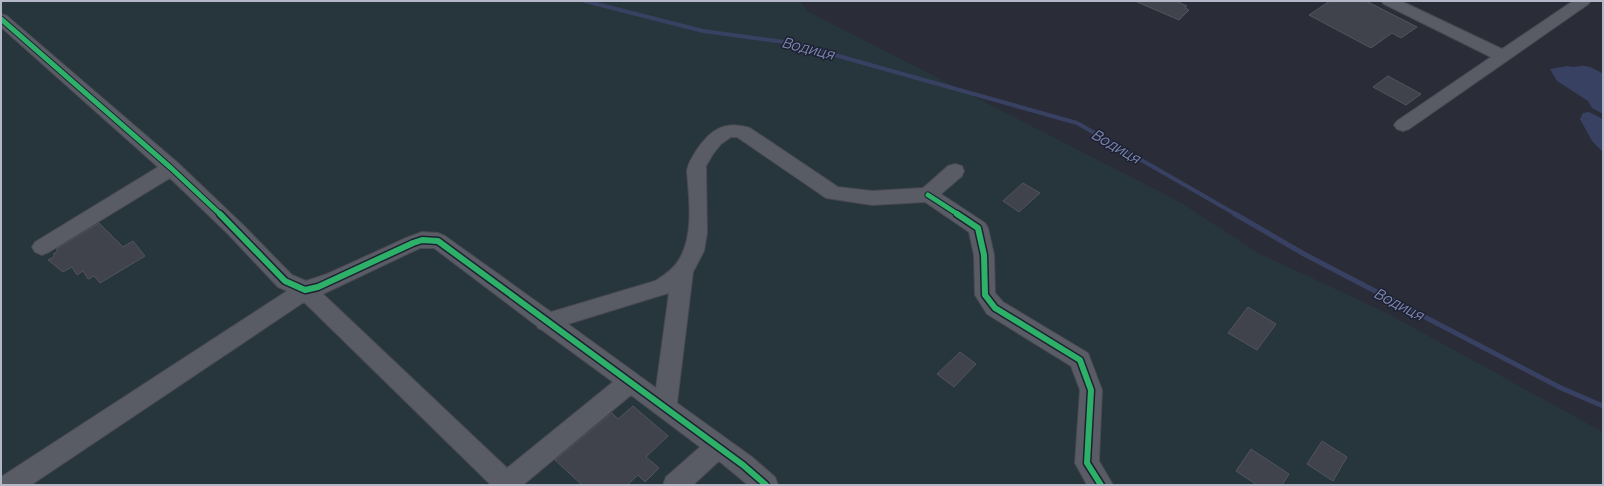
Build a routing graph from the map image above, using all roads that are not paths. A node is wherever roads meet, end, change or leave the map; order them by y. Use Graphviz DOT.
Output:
graph roads {
  1 [pos="1389,1"];
  2 [pos="1582,2"];
  3 [pos="1,19"];
  4 [pos="1502,56"];
  5 [pos="1402,125"];
  6 [pos="171,168"];
  7 [pos="955,171"];
  8 [pos="928,195"];
  9 [pos="42,248"];
  10 [pos="683,270"];
  11 [pos="305,290"];
  12 [pos="546,322"];
  13 [pos="629,383"];
  14 [pos="665,409"];
  15 [pos="718,447"];
  16 [pos="507,484"];
  17 [pos="10,485"];
  18 [pos="675,485"];
  19 [pos="766,485"];
  20 [pos="1100,485"];
  1 -- 4 [label="street"];
  2 -- 4 [label="street"];
  3 -- 6 [label="street"];
  4 -- 5 [label="street"];
  6 -- 9 [label="street"];
  6 -- 11 [label="street"];
  7 -- 8 [label="street"];
  8 -- 10 [label="street"];
  8 -- 20 [label="street"];
  10 -- 12 [label="street"];
  10 -- 14 [label="street"];
  11 -- 12 [label="street"];
  11 -- 16 [label="street"];
  11 -- 17 [label="street"];
  12 -- 13 [label="street"];
  13 -- 14 [label="street"];
  13 -- 16 [label="street"];
  14 -- 15 [label="street"];
  15 -- 18 [label="street"];
  15 -- 19 [label="street"];
}
